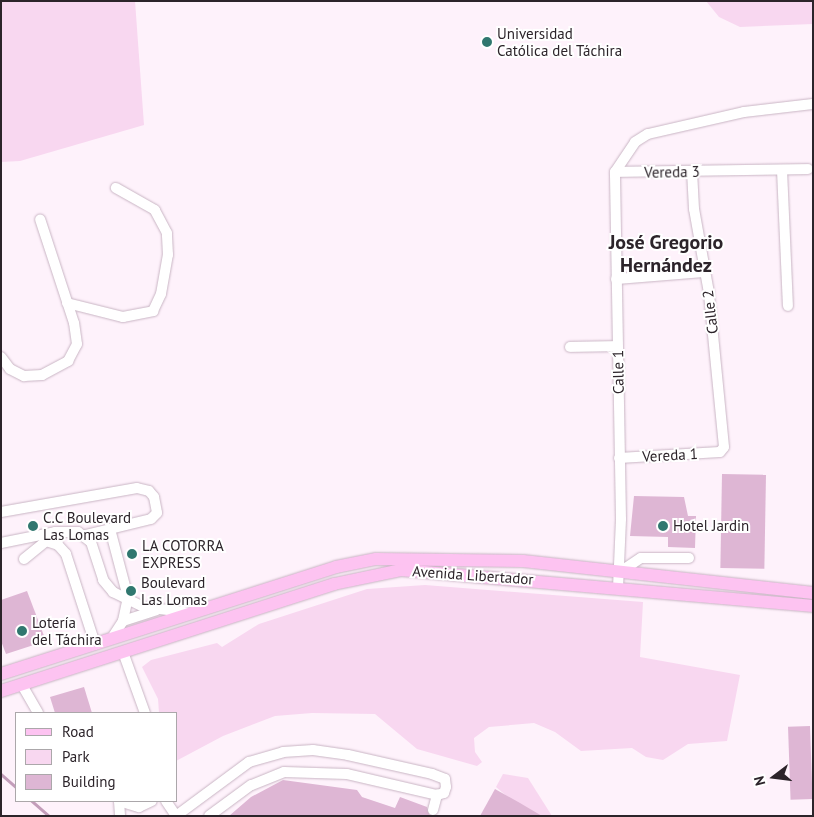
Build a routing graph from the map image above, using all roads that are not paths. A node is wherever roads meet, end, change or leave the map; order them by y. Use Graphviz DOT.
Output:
graph roads {
  1 [pos="813,104"];
  2 [pos="808,169"];
  3 [pos="782,170"];
  4 [pos="692,171"];
  5 [pos="615,172"];
  6 [pos="116,188"];
  7 [pos="40,219"];
  8 [pos="704,272"];
  9 [pos="616,279"];
  10 [pos="67,303"];
  11 [pos="788,306"];
  12 [pos="570,346"];
  13 [pos="617,346"];
  14 [pos="1,356"];
  15 [pos="720,452"];
  16 [pos="619,458"];
  17 [pos="1,512"];
  18 [pos="110,528"];
  19 [pos="85,535"];
  20 [pos="1,543"];
  21 [pos="689,558"];
  22 [pos="24,559"];
  23 [pos="620,572"];
  24 [pos="618,588"];
  25 [pos="813,593"];
  26 [pos="128,597"];
  27 [pos="813,606"];
  28 [pos="157,610"];
  29 [pos="192,613"];
  30 [pos="123,621"];
  31 [pos="112,638"];
  32 [pos="95,644"];
  33 [pos="123,652"];
  34 [pos="1,674"];
  35 [pos="22,685"];
  36 [pos="1,692"];
  37 [pos="37,712"];
  38 [pos="146,712"];
  39 [pos="437,795"];
  40 [pos="119,802"];
  41 [pos="122,802"];
  42 [pos="150,802"];
  43 [pos="167,802"];
  44 [pos="433,810"];
  45 [pos="120,816"];
  46 [pos="176,816"];
  47 [pos="209,816"];
  1 -- 5 [label="street"];
  2 -- 3 [label="street, Vereda 3"];
  3 -- 4 [label="street, Vereda 3"];
  3 -- 11 [label="street"];
  4 -- 5 [label="street, Vereda 3"];
  4 -- 8 [label="street, Calle 2"];
  5 -- 9 [label="street, Calle 1"];
  6 -- 10 [label="street"];
  7 -- 10 [label="street"];
  8 -- 9 [label="street"];
  8 -- 15 [label="street, Calle 2"];
  9 -- 13 [label="street, Calle 1"];
  10 -- 14 [label="street"];
  12 -- 13 [label="street"];
  13 -- 16 [label="street, Calle 1"];
  15 -- 16 [label="street, Vereda 1"];
  16 -- 23 [label="street, Calle 1"];
  17 -- 18 [label="street"];
  18 -- 19 [label="street"];
  18 -- 26 [label="street"];
  19 -- 20 [label="street"];
  19 -- 26 [label="street"];
  21 -- 23 [label="street"];
  22 -- 32 [label="street"];
  23 -- 24 [label="street, Calle 1"];
  23 -- 25 [label="main road, Avenida Libertador"];
  23 -- 29 [label="main road, Avenida Libertador"];
  24 -- 27 [label="main road, Avenida Libertador"];
  24 -- 33 [label="main road, Avenida Libertador"];
  26 -- 28 [label="street"];
  26 -- 30 [label="street"];
  28 -- 29 [label="street"];
  28 -- 30 [label="street"];
  29 -- 31 [label="main road, Avenida Libertador"];
  30 -- 31 [label="street"];
  31 -- 32 [label="main road, Avenida Libertador"];
  32 -- 34 [label="main road, Avenida Libertador"];
  33 -- 35 [label="main road, Avenida Libertador"];
  33 -- 38 [label="street"];
  35 -- 36 [label="main road, Avenida Libertador"];
  35 -- 37 [label="street"];
  39 -- 44 [label="street"];
  39 -- 46 [label="street"];
  39 -- 47 [label="street"];
  40 -- 45 [label="street"];
  41 -- 42 [label="street"];
  43 -- 46 [label="street"];
}
